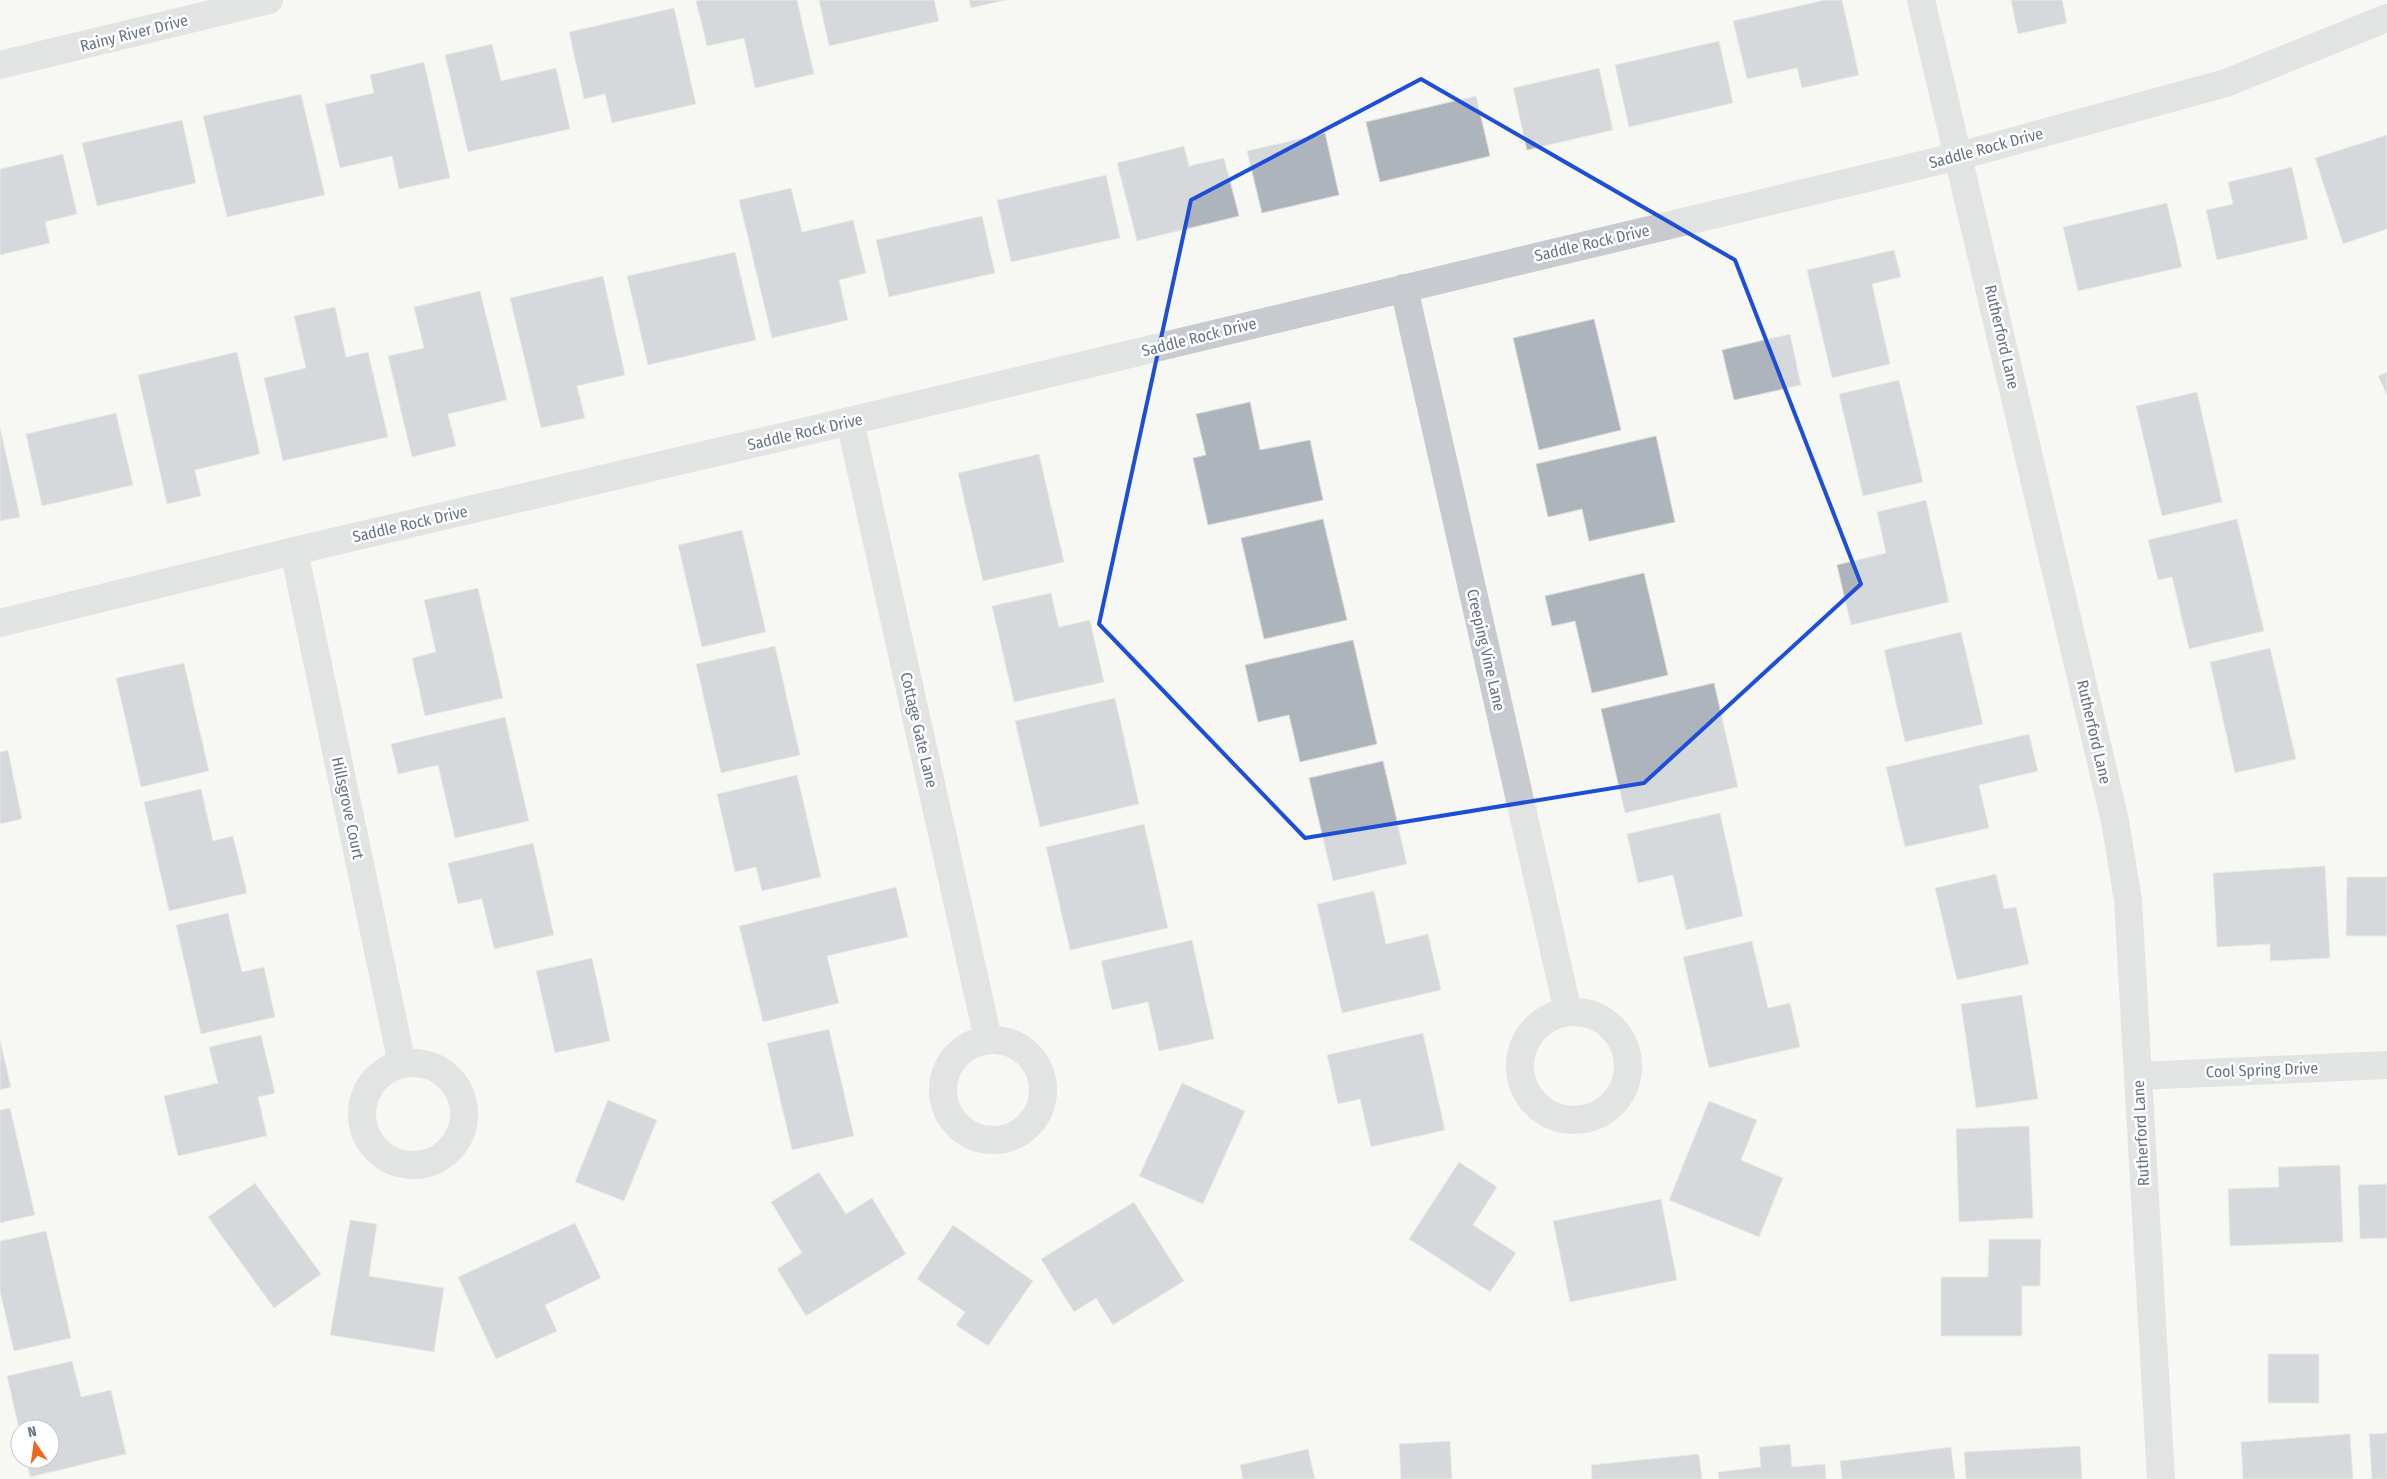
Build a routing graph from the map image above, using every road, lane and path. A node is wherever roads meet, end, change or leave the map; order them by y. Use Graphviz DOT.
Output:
graph roads {
  1 [pos="269,0"];
  2 [pos="1921,0"];
  3 [pos="2387,18"];
  4 [pos="0,65"];
  5 [pos="1959,156"];
  6 [pos="1404,288"];
  7 [pos="850,422"];
  8 [pos="294,551"];
  9 [pos="0,623"];
  10 [pos="1568,1012"];
  11 [pos="988,1039"];
  12 [pos="402,1064"];
  13 [pos="2387,1065"];
  14 [pos="2138,1076"];
  15 [pos="2161,1479"];
  1 -- 4 [label="street, Rainy River Drive"];
  2 -- 5 [label="street, Rutherford Lane"];
  3 -- 5 [label="street, Saddle Rock Drive"];
  5 -- 6 [label="street, Saddle Rock Drive"];
  5 -- 14 [label="street, Rutherford Lane"];
  6 -- 7 [label="street, Saddle Rock Drive"];
  6 -- 10 [label="street, Creeping Vine Lane"];
  7 -- 8 [label="street, Saddle Rock Drive"];
  7 -- 11 [label="street, Cottage Gate Lane"];
  8 -- 9 [label="street, Saddle Rock Drive"];
  8 -- 12 [label="street, Hillsgrove Court"];
  13 -- 14 [label="street, Cool Spring Drive"];
  14 -- 15 [label="street, Rutherford Lane"];
}
